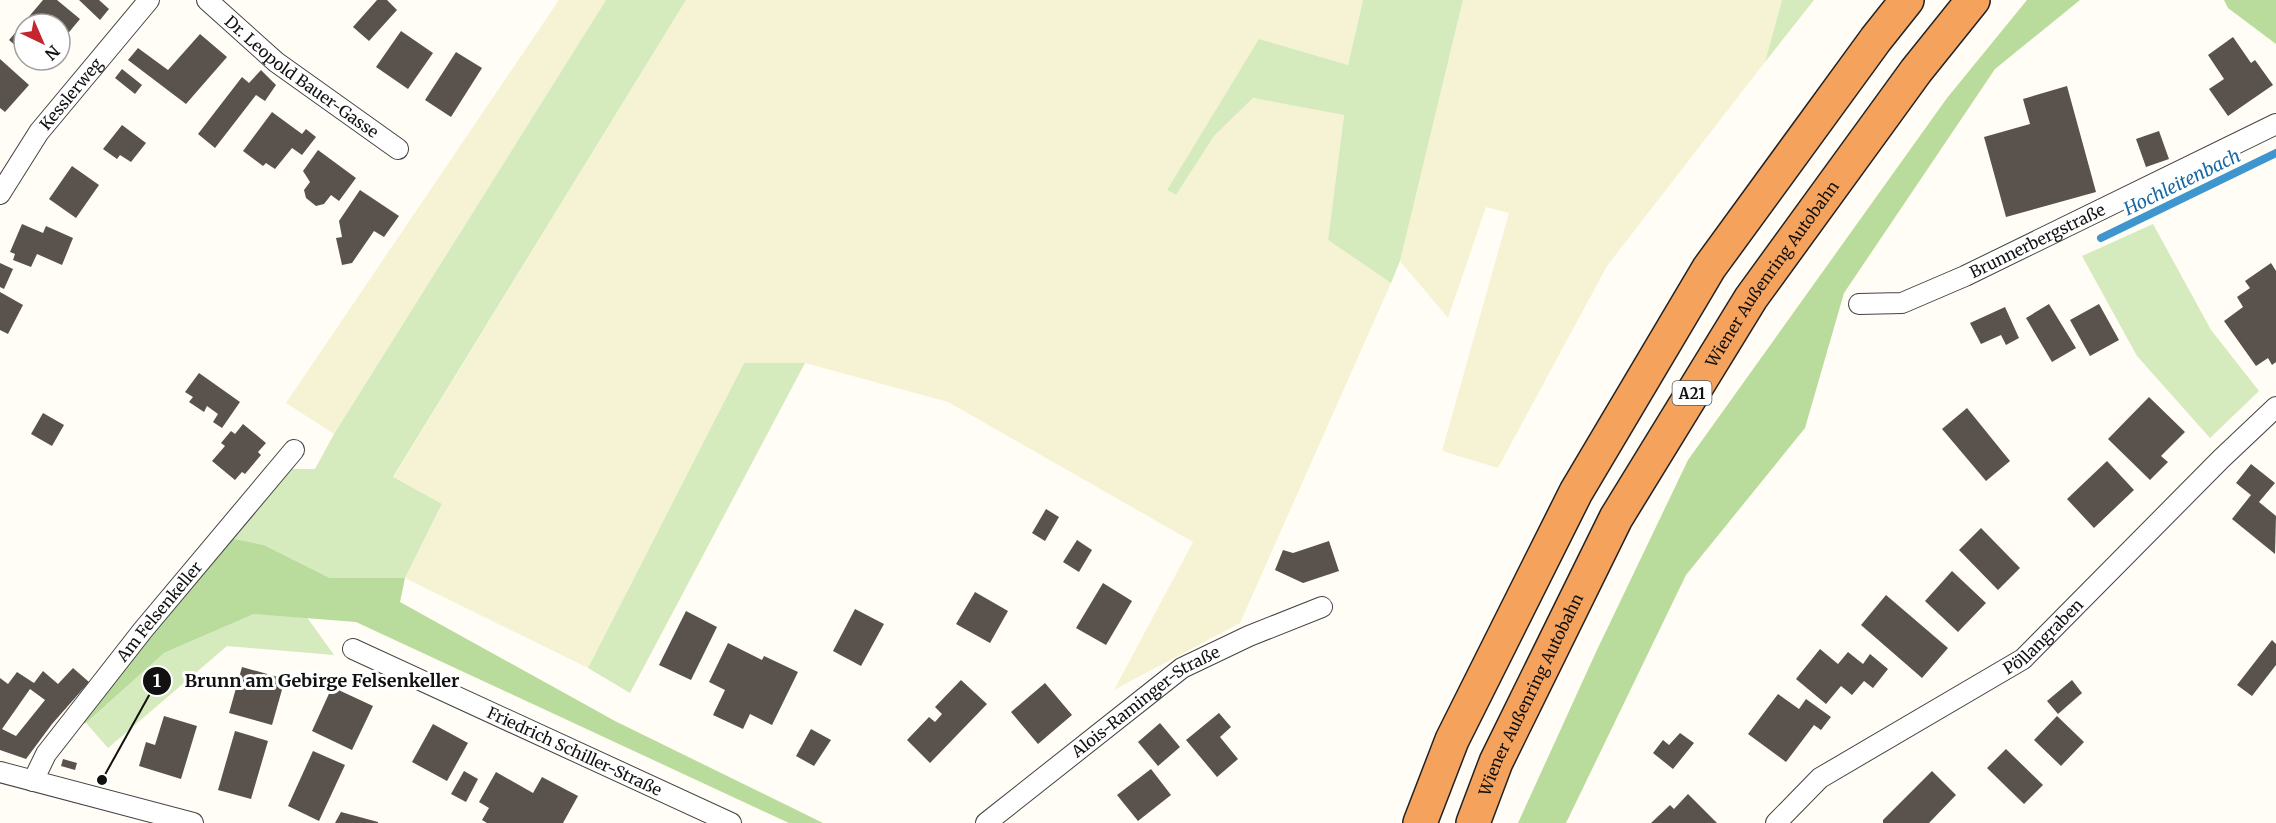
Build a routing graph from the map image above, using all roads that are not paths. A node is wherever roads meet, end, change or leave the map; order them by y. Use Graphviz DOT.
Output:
graph roads {
  1 [pos="149,0"];
  2 [pos="207,0"];
  3 [pos="1907,0"];
  4 [pos="1973,0"];
  5 [pos="2276,124"];
  6 [pos="398,149"];
  7 [pos="0,194"];
  8 [pos="1858,304"];
  9 [pos="2276,407"];
  10 [pos="294,450"];
  11 [pos="1322,607"];
  12 [pos="352,649"];
  13 [pos="0,772"];
  14 [pos="33,781"];
  15 [pos="193,823"];
  16 [pos="731,823"];
  17 [pos="986,823"];
  18 [pos="1420,823"];
  19 [pos="1473,823"];
  20 [pos="1776,823"];
  1 -- 7 [label="street, Kesslerweg"];
  2 -- 6 [label="street, Dr. Leopold Bauer-Gasse"];
  3 -- 18 [label="highway"];
  4 -- 19 [label="highway, Wiener Außenring Autobahn / A21"];
  5 -- 8 [label="street, Brunnerbergstraße"];
  9 -- 20 [label="street, Pöllangraben"];
  10 -- 14 [label="street, Am Felsenkeller"];
  11 -- 17 [label="street, Alois-Raminger-Straße"];
  12 -- 16 [label="street, Friedrich Schiller-Straße"];
  13 -- 14 [label="street"];
  14 -- 15 [label="street"];
}
